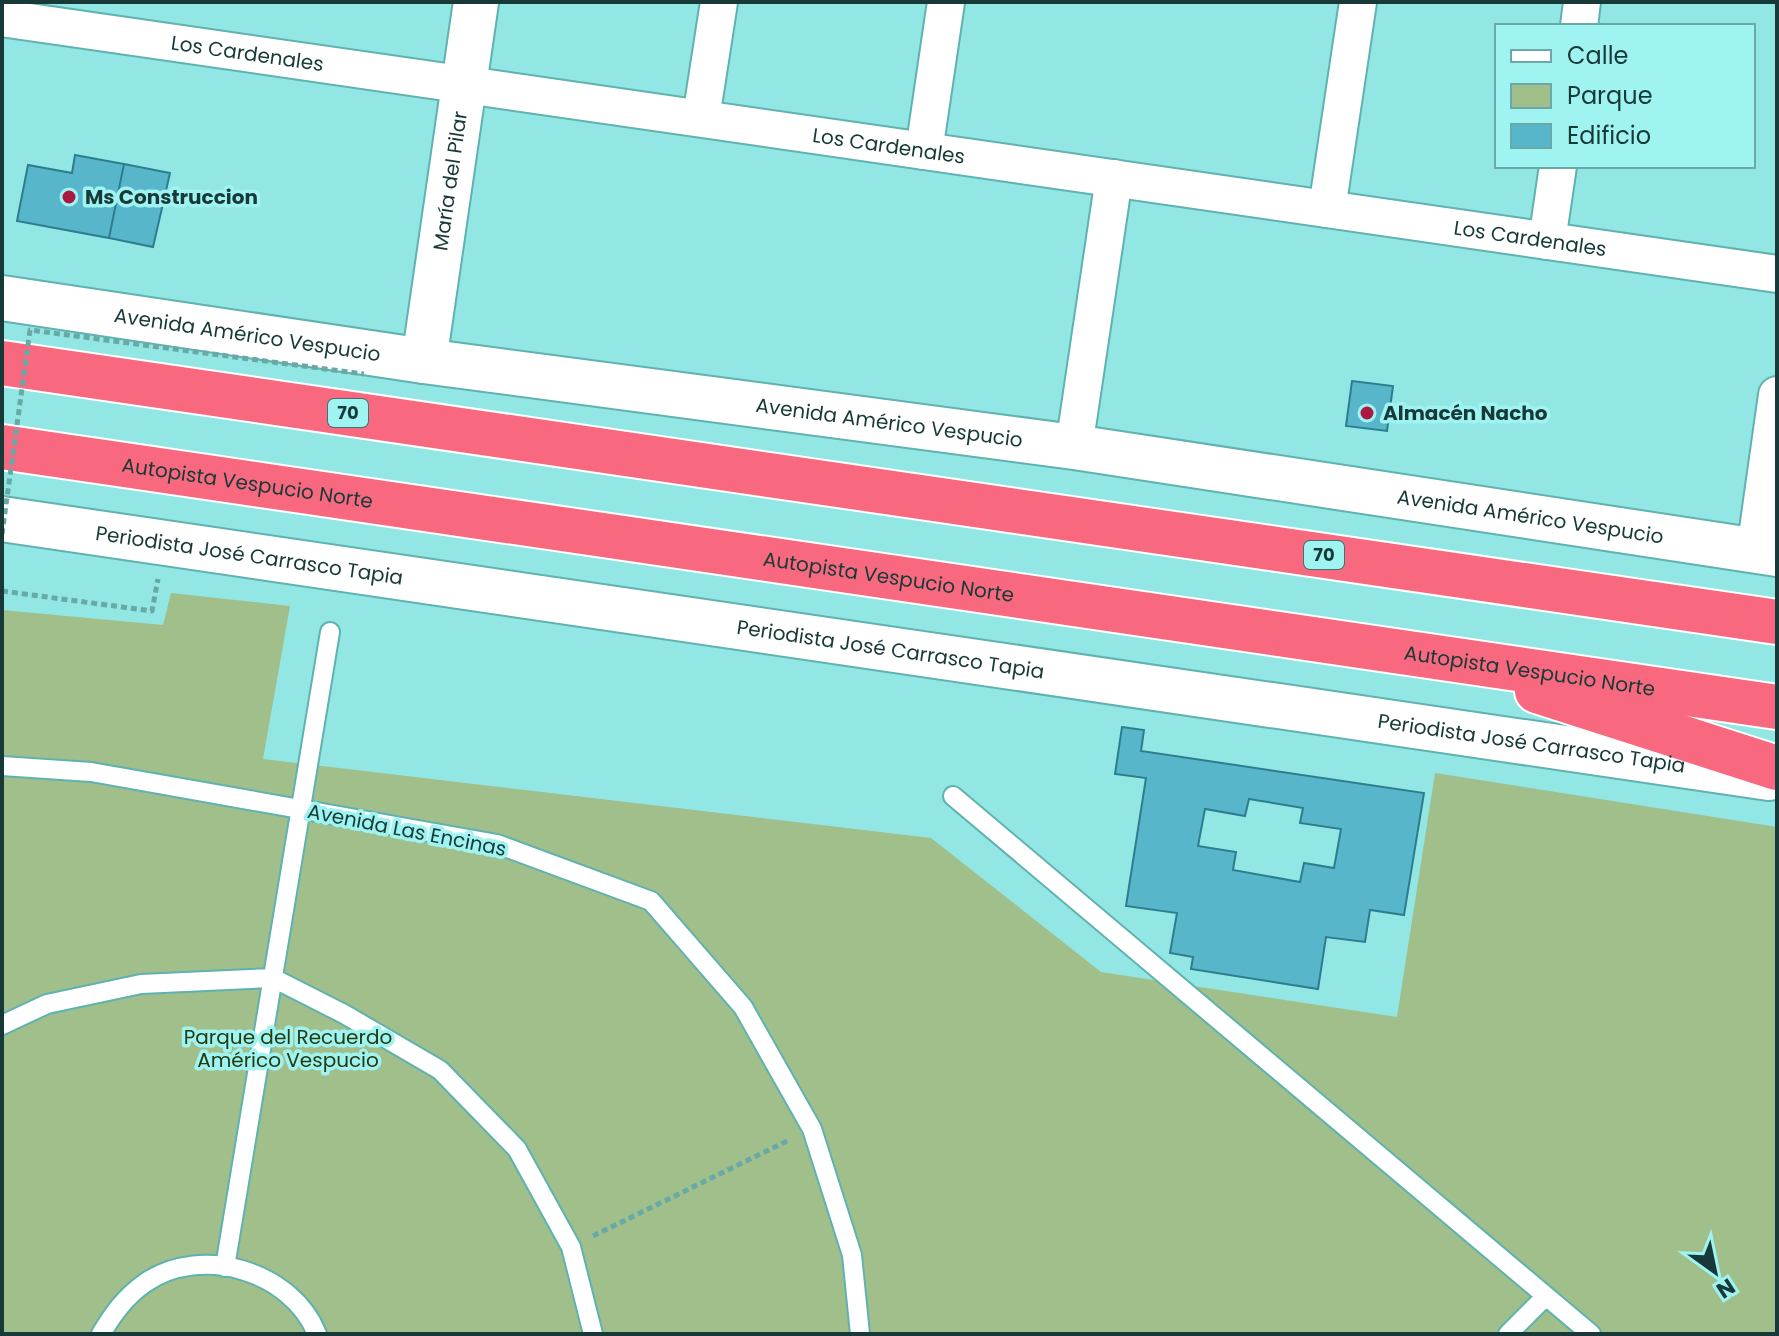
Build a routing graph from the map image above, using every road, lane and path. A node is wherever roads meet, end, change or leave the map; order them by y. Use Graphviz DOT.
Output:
graph roads {
  1 [pos="476,2"];
  2 [pos="719,2"];
  3 [pos="946,2"];
  4 [pos="1358,2"];
  5 [pos="1582,2"];
  6 [pos="2,18"];
  7 [pos="1579,24"];
  8 [pos="463,84"];
  9 [pos="701,118"];
  10 [pos="924,151"];
  11 [pos="1558,168"];
  12 [pos="1114,178"];
  13 [pos="1327,209"];
  14 [pos="1547,241"];
  15 [pos="1777,274"];
  16 [pos="2,298"];
  17 [pos="424,361"];
  18 [pos="2,363"];
  19 [pos="364,374"];
  20 [pos="1777,395"];
  21 [pos="2,447"];
  22 [pos="1074,447"];
  23 [pos="2,519"];
  24 [pos="2,534"];
  25 [pos="1766,553"];
  26 [pos="2,591"];
  27 [pos="152,611"];
  28 [pos="1777,622"];
  29 [pos="330,632"];
  30 [pos="1432,655"];
  31 [pos="1777,707"];
  32 [pos="2,766"];
  33 [pos="1777,768"];
  34 [pos="1777,779"];
  35 [pos="953,796"];
  36 [pos="301,809"];
  37 [pos="273,978"];
  38 [pos="2,1025"];
  39 [pos="812,1129"];
  40 [pos="571,1247"];
  41 [pos="225,1267"];
  42 [pos="1546,1296"];
  43 [pos="101,1334"];
  44 [pos="317,1334"];
  45 [pos="593,1334"];
  46 [pos="860,1334"];
  47 [pos="1508,1334"];
  48 [pos="1591,1334"];
  1 -- 8 [label="main road, María del Pilar"];
  2 -- 9 [label="street"];
  3 -- 10 [label="street"];
  4 -- 13 [label="street"];
  5 -- 7 [label="street"];
  6 -- 8 [label="street, Los Cardenales"];
  8 -- 9 [label="street, Los Cardenales"];
  8 -- 17 [label="main road, María del Pilar"];
  9 -- 10 [label="street, Los Cardenales"];
  10 -- 12 [label="street, Los Cardenales"];
  11 -- 14 [label="street"];
  12 -- 13 [label="street, Los Cardenales"];
  12 -- 22 [label="street"];
  13 -- 14 [label="street, Los Cardenales"];
  14 -- 15 [label="street, Los Cardenales"];
  16 -- 17 [label="main road, Avenida Américo Vespucio"];
  17 -- 22 [label="main road, Avenida Américo Vespucio"];
  18 -- 28 [label="highway, 70"];
  19 -- 24 [label="path, bridge"];
  20 -- 25 [label="street"];
  21 -- 30 [label="highway, Autopista Vespucio Norte"];
  22 -- 25 [label="main road, Avenida Américo Vespucio"];
  23 -- 34 [label="main road, Periodista José Carrasco Tapia"];
  26 -- 27 [label="path"];
  29 -- 36 [label="lane"];
  30 -- 31 [label="highway, Autopista Vespucio Norte"];
  30 -- 33 [label="highway"];
  32 -- 36 [label="lane, Avenida Las Encinas"];
  35 -- 42 [label="lane"];
  36 -- 37 [label="lane"];
  36 -- 39 [label="lane, Avenida Las Encinas"];
  37 -- 38 [label="lane"];
  37 -- 40 [label="lane"];
  37 -- 41 [label="lane"];
  39 -- 40 [label="path"];
  39 -- 46 [label="lane, Avenida Las Encinas"];
  40 -- 45 [label="lane"];
  41 -- 43 [label="lane"];
  41 -- 44 [label="lane"];
  42 -- 47 [label="lane"];
  42 -- 48 [label="lane"];
}
